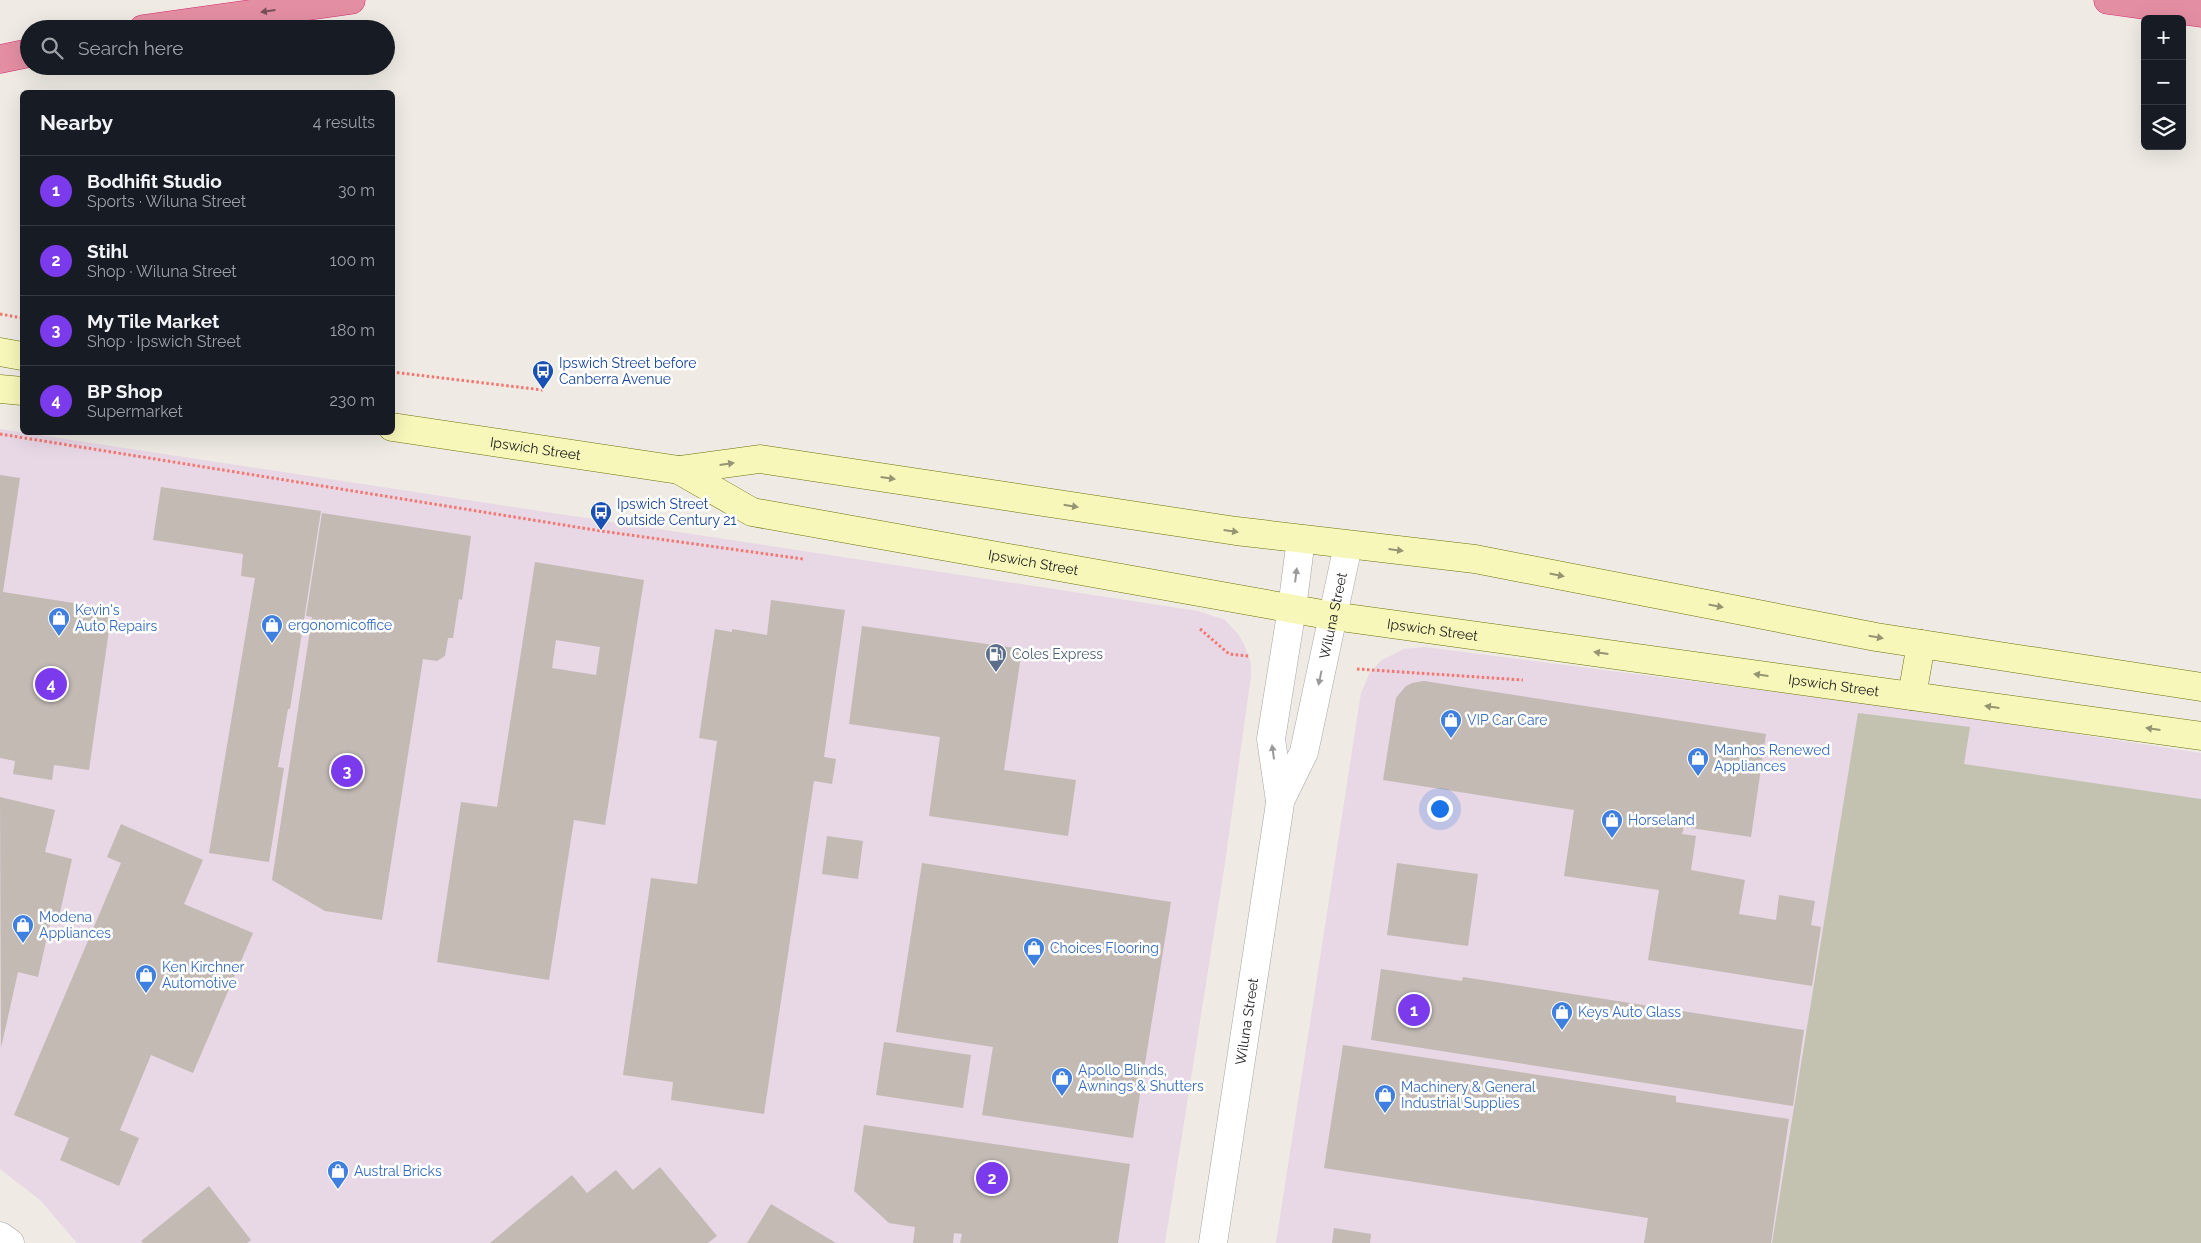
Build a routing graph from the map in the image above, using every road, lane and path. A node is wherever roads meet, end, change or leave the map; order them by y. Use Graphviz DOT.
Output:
graph roads {
  1 [pos="351,0"];
  2 [pos="2108,0"];
  3 [pos="2201,13"];
  4 [pos="208,20"];
  5 [pos="20,55"];
  6 [pos="0,59"];
  7 [pos="0,314"];
  8 [pos="20,318"];
  9 [pos="0,352"];
  10 [pos="20,356"];
  11 [pos="395,372"];
  12 [pos="0,389"];
  13 [pos="20,390"];
  14 [pos="543,390"];
  15 [pos="395,427"];
  16 [pos="0,434"];
  17 [pos="679,470"];
  18 [pos="1301,539"];
  19 [pos="1348,544"];
  20 [pos="804,559"];
  21 [pos="1292,608"];
  22 [pos="1334,616"];
  23 [pos="1194,624"];
  24 [pos="1921,644"];
  25 [pos="1230,654"];
  26 [pos="2201,687"];
  27 [pos="1912,696"];
  28 [pos="2201,736"];
  29 [pos="1280,801"];
  30 [pos="0,1236"];
  31 [pos="10,1243"];
  32 [pos="1214,1243"];
  1 -- 4 [label="highway, one-way"];
  2 -- 3 [label="highway"];
  5 -- 6 [label="highway"];
  7 -- 8 [label="path"];
  9 -- 10 [label="main road"];
  11 -- 14 [label="path"];
  12 -- 13 [label="main road"];
  15 -- 17 [label="main road, Ipswich Street"];
  16 -- 20 [label="path"];
  17 -- 18 [label="main road, Ipswich Street, one-way"];
  17 -- 21 [label="main road, Ipswich Street"];
  18 -- 19 [label="main road, Ipswich Street"];
  21 -- 18 [label="street, Wiluna Street, one-way"];
  19 -- 22 [label="street, Wiluna Street"];
  19 -- 24 [label="main road, Ipswich Street, one-way"];
  21 -- 22 [label="main road, Ipswich Street"];
  29 -- 21 [label="street, Wiluna Street, one-way"];
  27 -- 22 [label="main road, Ipswich Street, one-way"];
  22 -- 29 [label="street, Wiluna Street, one-way"];
  23 -- 25 [label="path"];
  24 -- 26 [label="main road, Ipswich Street"];
  24 -- 27 [label="main road"];
  28 -- 27 [label="main road, Ipswich Street, one-way"];
  29 -- 32 [label="street, Wiluna Street"];
  30 -- 31 [label="street"];
}
